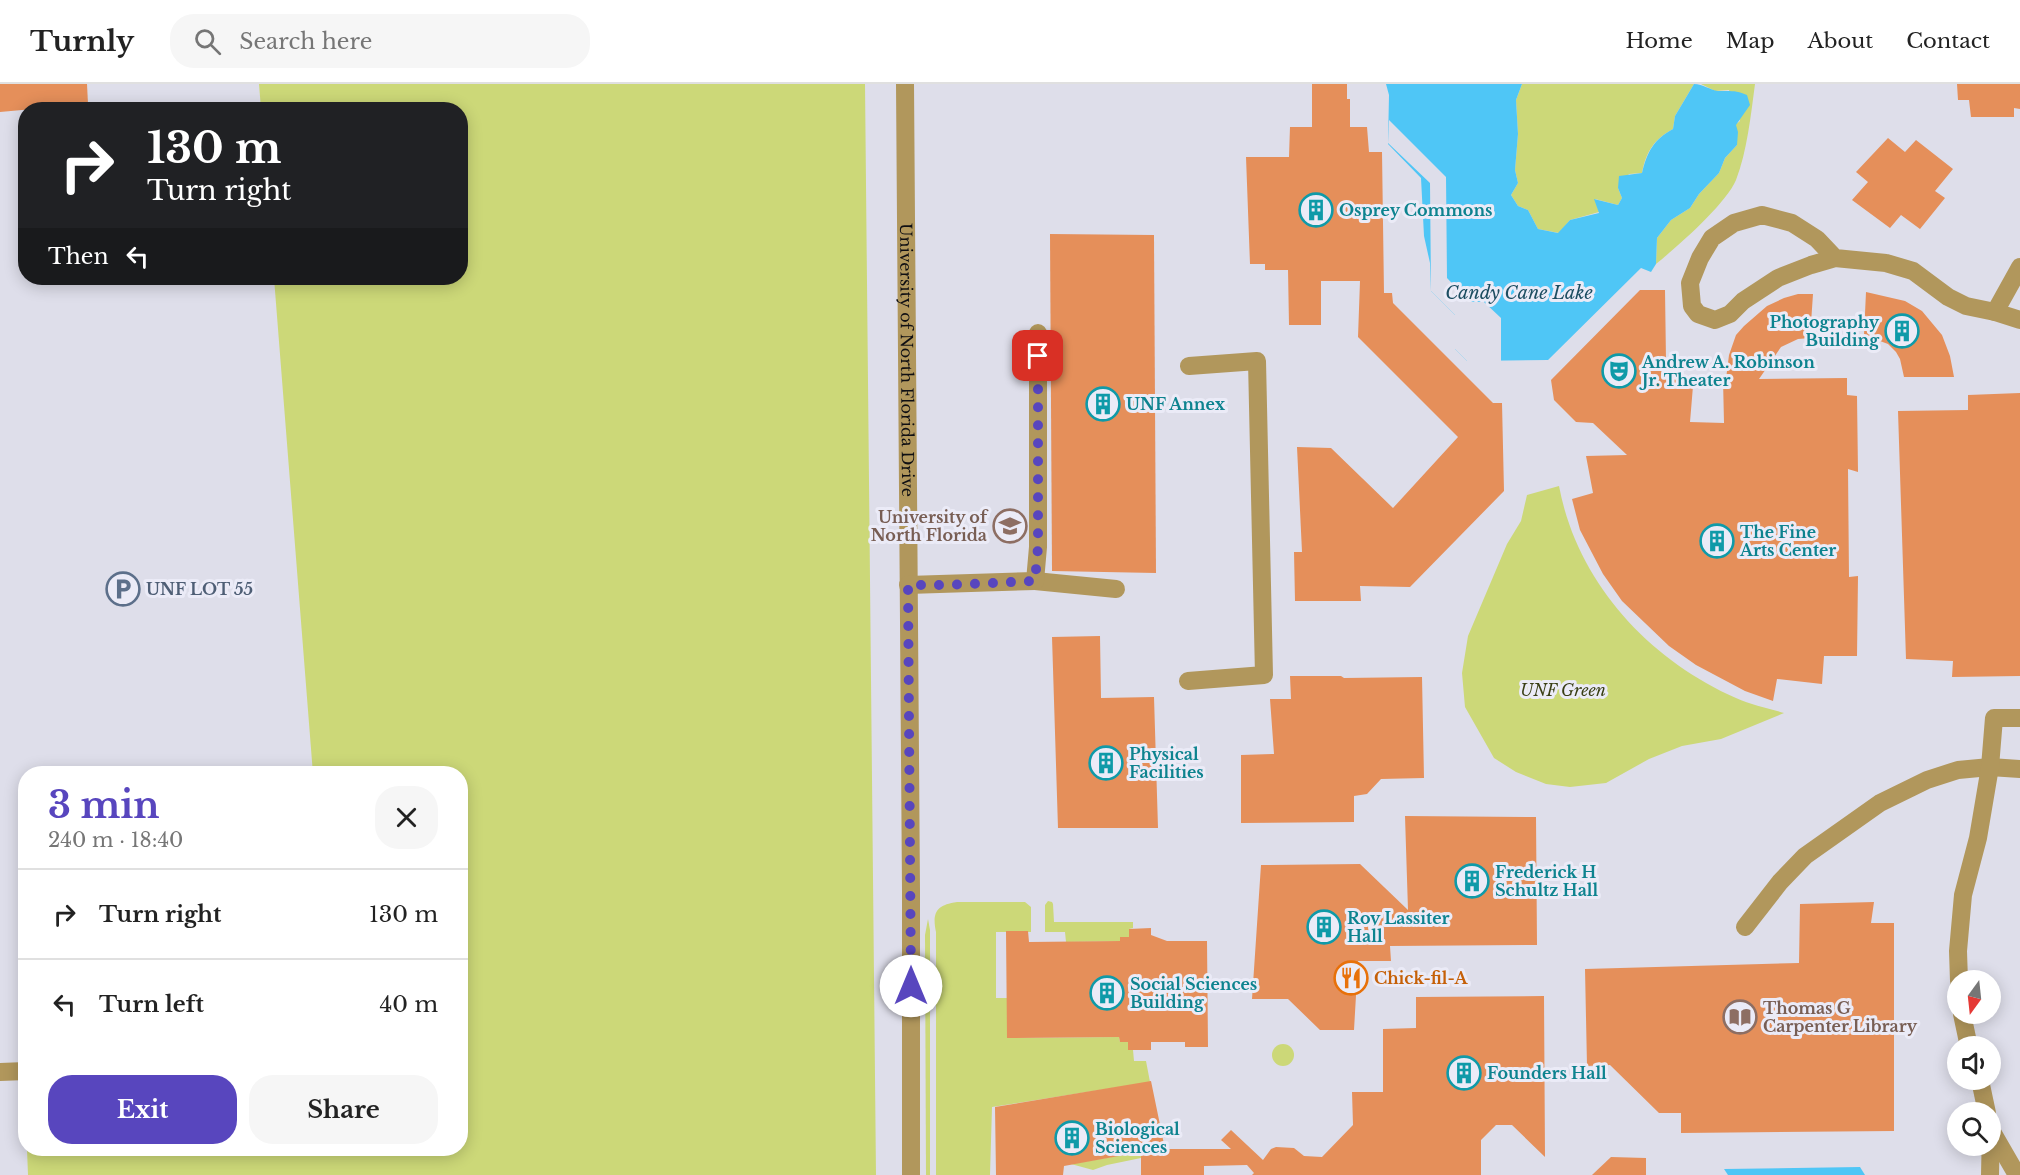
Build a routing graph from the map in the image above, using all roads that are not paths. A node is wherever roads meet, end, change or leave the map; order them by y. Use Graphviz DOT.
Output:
graph roads {
  1 [pos="905,84"];
  2 [pos="1835,258"];
  3 [pos="2020,267"];
  4 [pos="1995,312"];
  5 [pos="2020,320"];
  6 [pos="1038,333"];
  7 [pos="1189,366"];
  8 [pos="1035,581"];
  9 [pos="908,585"];
  10 [pos="1116,589"];
  11 [pos="1188,681"];
  12 [pos="2020,718"];
  13 [pos="1990,767"];
  14 [pos="2020,769"];
  15 [pos="1745,927"];
  16 [pos="1959,970"];
  17 [pos="18,1071"];
  18 [pos="0,1072"];
  19 [pos="2001,1145"];
  20 [pos="1990,1156"];
  21 [pos="911,1175"];
  22 [pos="1990,1175"];
  23 [pos="2018,1175"];
  1 -- 9 [label="street, University of North Florida Drive"];
  2 -- 2 [label="street"];
  2 -- 4 [label="street"];
  3 -- 4 [label="street"];
  4 -- 5 [label="street"];
  6 -- 8 [label="street"];
  7 -- 11 [label="street"];
  8 -- 9 [label="street"];
  8 -- 10 [label="street"];
  9 -- 21 [label="street, University of North Florida Drive"];
  12 -- 13 [label="street"];
  13 -- 14 [label="street"];
  13 -- 15 [label="street"];
  13 -- 16 [label="street"];
  17 -- 18 [label="street"];
  19 -- 23 [label="street"];
  20 -- 22 [label="street"];
}
